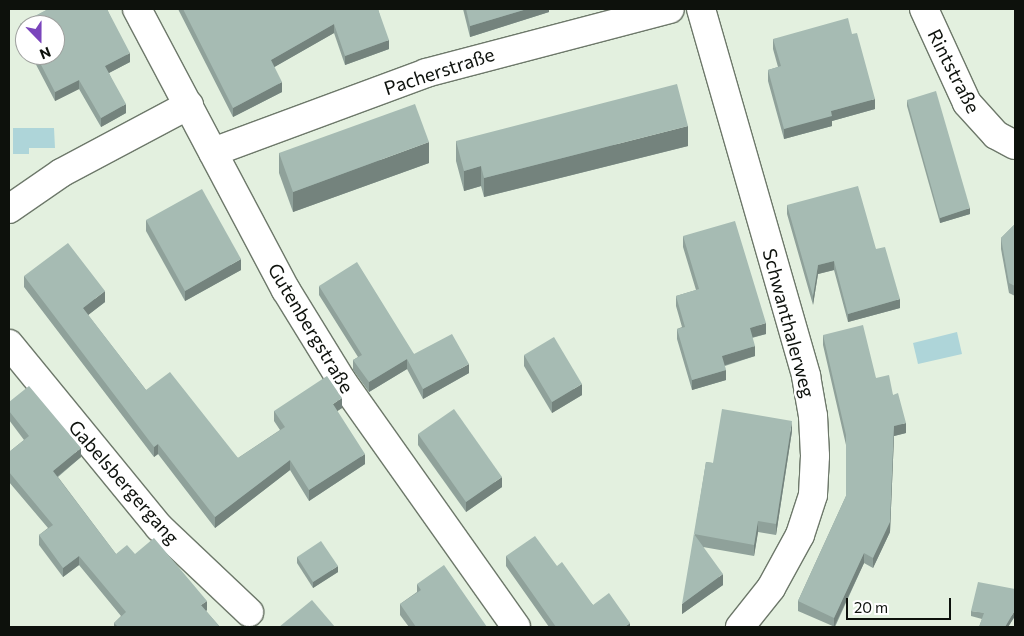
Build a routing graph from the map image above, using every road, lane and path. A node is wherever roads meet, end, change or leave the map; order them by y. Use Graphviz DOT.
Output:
graph roads {
  1 [pos="137,9"];
  2 [pos="670,9"];
  3 [pos="701,9"];
  4 [pos="924,9"];
  5 [pos="189,105"];
  6 [pos="1015,145"];
  7 [pos="213,152"];
  8 [pos="9,209"];
  9 [pos="9,344"];
  10 [pos="249,612"];
  11 [pos="516,627"];
  12 [pos="740,627"];
  1 -- 5 [label="street, Gutenbergstraße"];
  2 -- 7 [label="street, Pacherstraße"];
  3 -- 12 [label="street, Schwanthalerweg"];
  4 -- 6 [label="street, Rintstraße"];
  5 -- 7 [label="street, Gutenbergstraße"];
  5 -- 8 [label="street"];
  7 -- 11 [label="street, Gutenbergstraße"];
  9 -- 10 [label="street, Gabelsbergergang"];
}
